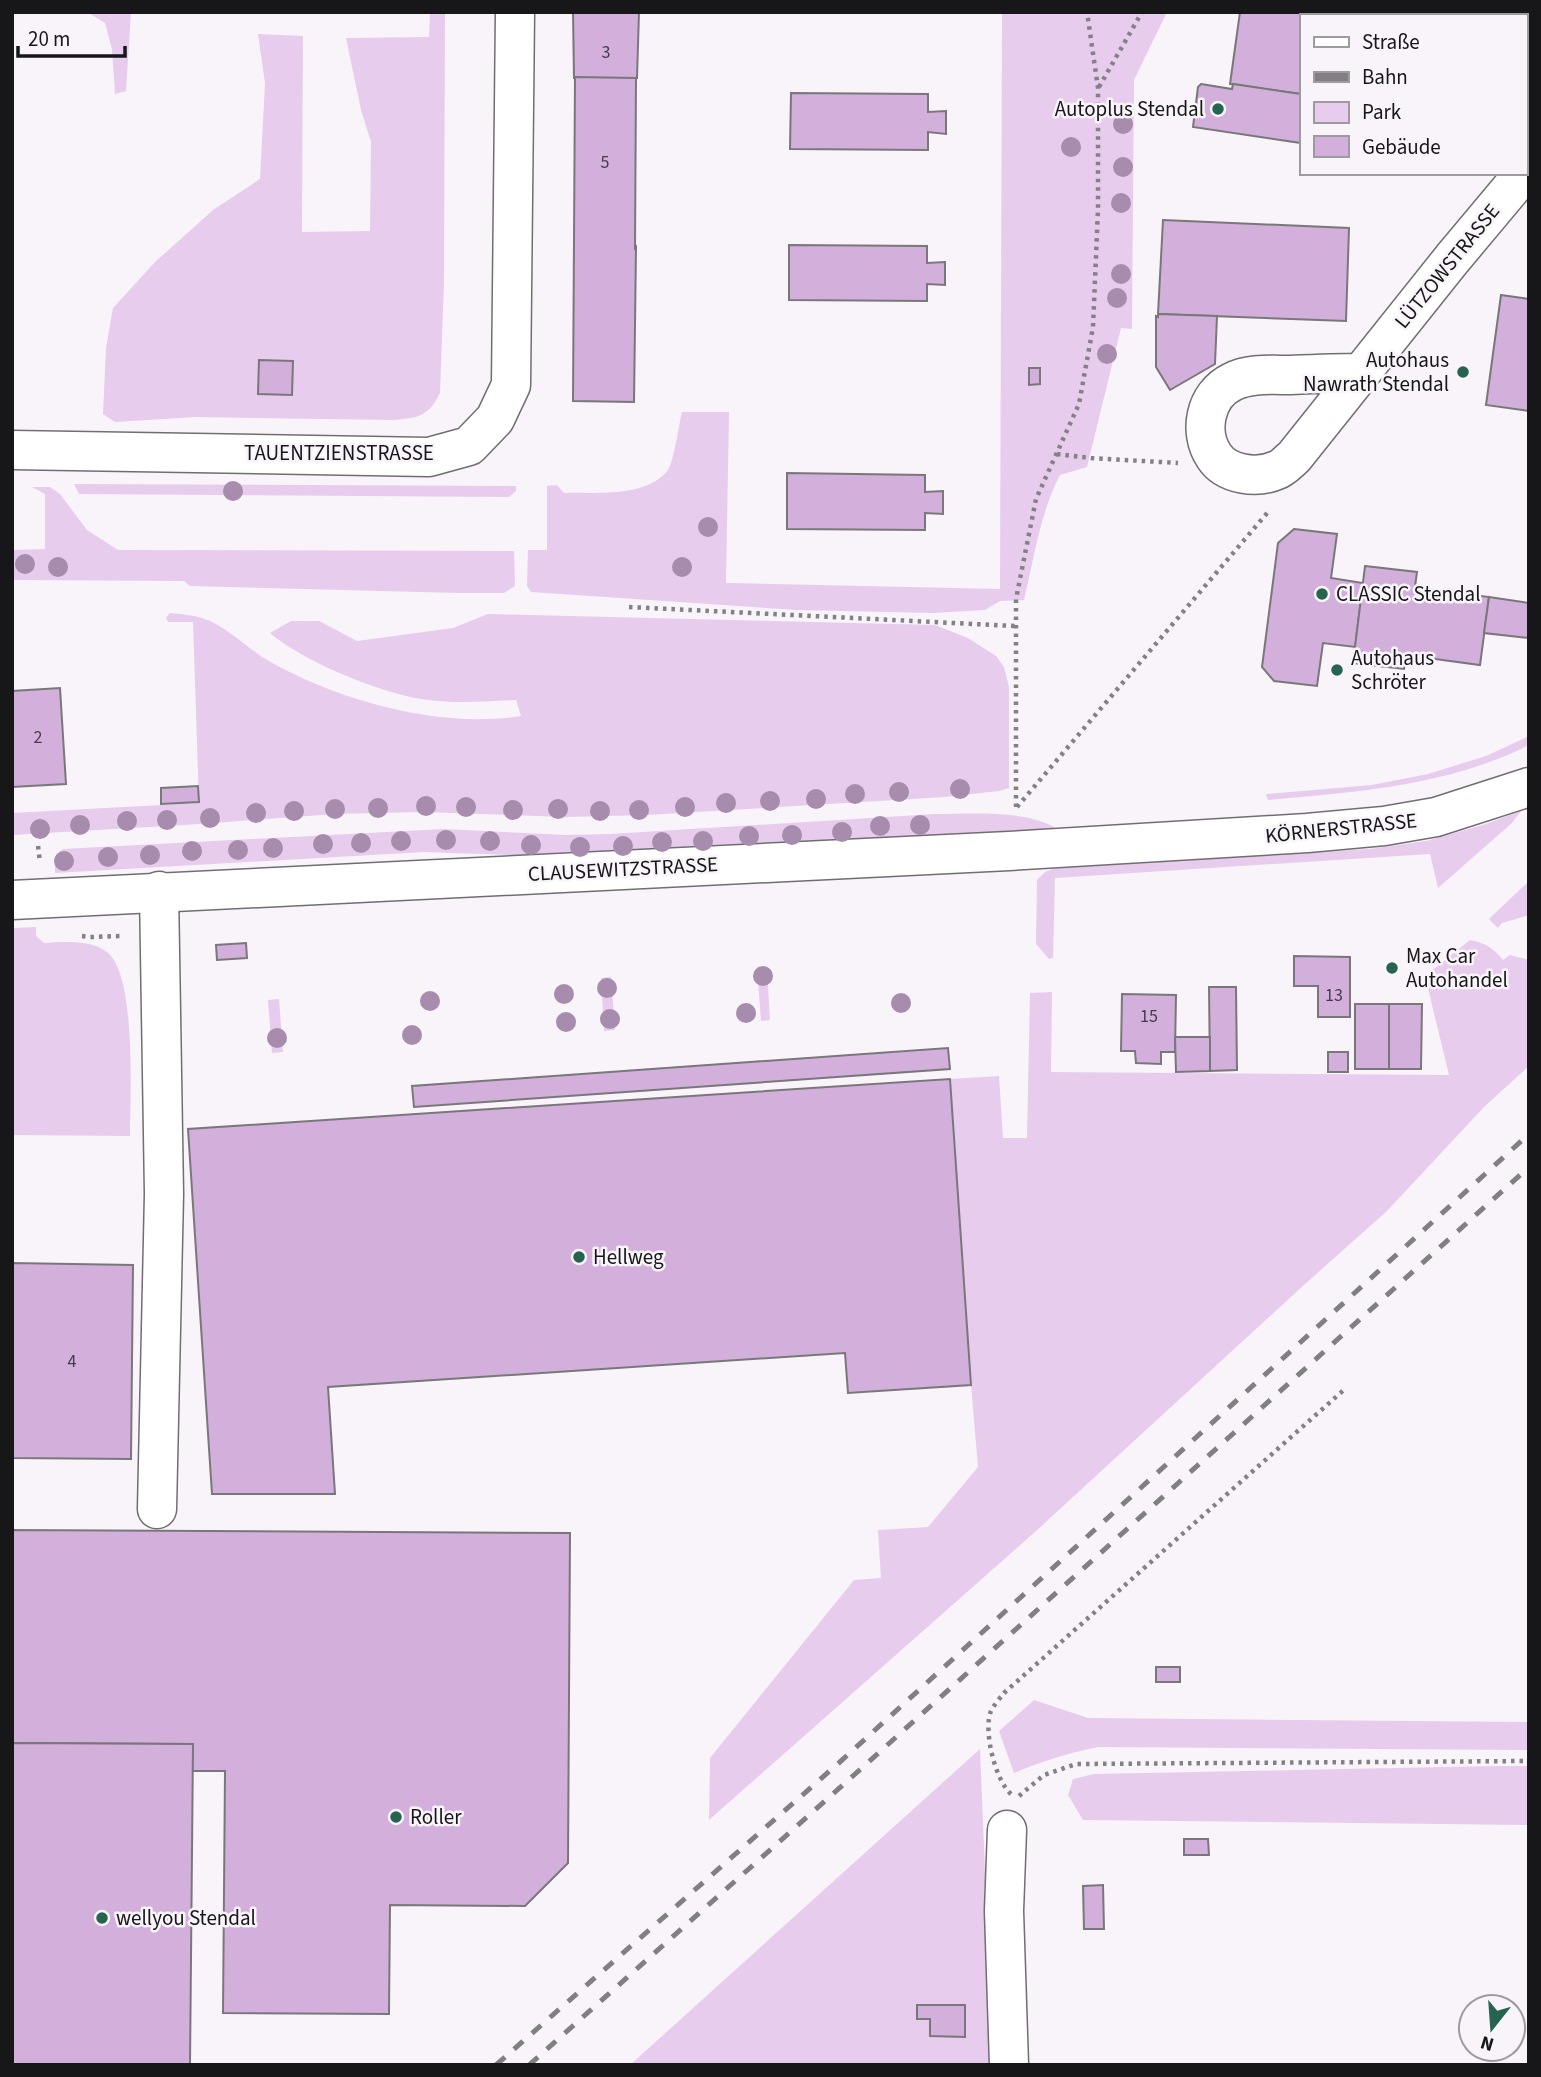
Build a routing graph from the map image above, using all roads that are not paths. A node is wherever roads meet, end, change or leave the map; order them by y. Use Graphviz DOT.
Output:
graph roads {
  1 [pos="515,12"];
  2 [pos="1522,175"];
  3 [pos="1360,373"];
  4 [pos="12,450"];
  5 [pos="1529,788"];
  6 [pos="1233,838"];
  7 [pos="159,891"];
  8 [pos="12,900"];
  9 [pos="157,1509"];
  10 [pos="1012,1814"];
  11 [pos="1009,2065"];
  1 -- 4 [label="street, TAUENTZIENSTRASSE"];
  2 -- 3 [label="street, LÜTZOWSTRASSE"];
  3 -- 3 [label="street, LÜTZOWSTRASSE"];
  5 -- 6 [label="street, KÖRNERSTRASSE"];
  6 -- 7 [label="street, CLAUSEWITZSTRASSE"];
  7 -- 8 [label="street, CLAUSEWITZSTRASSE"];
  7 -- 9 [label="street"];
  10 -- 11 [label="street"];
}
